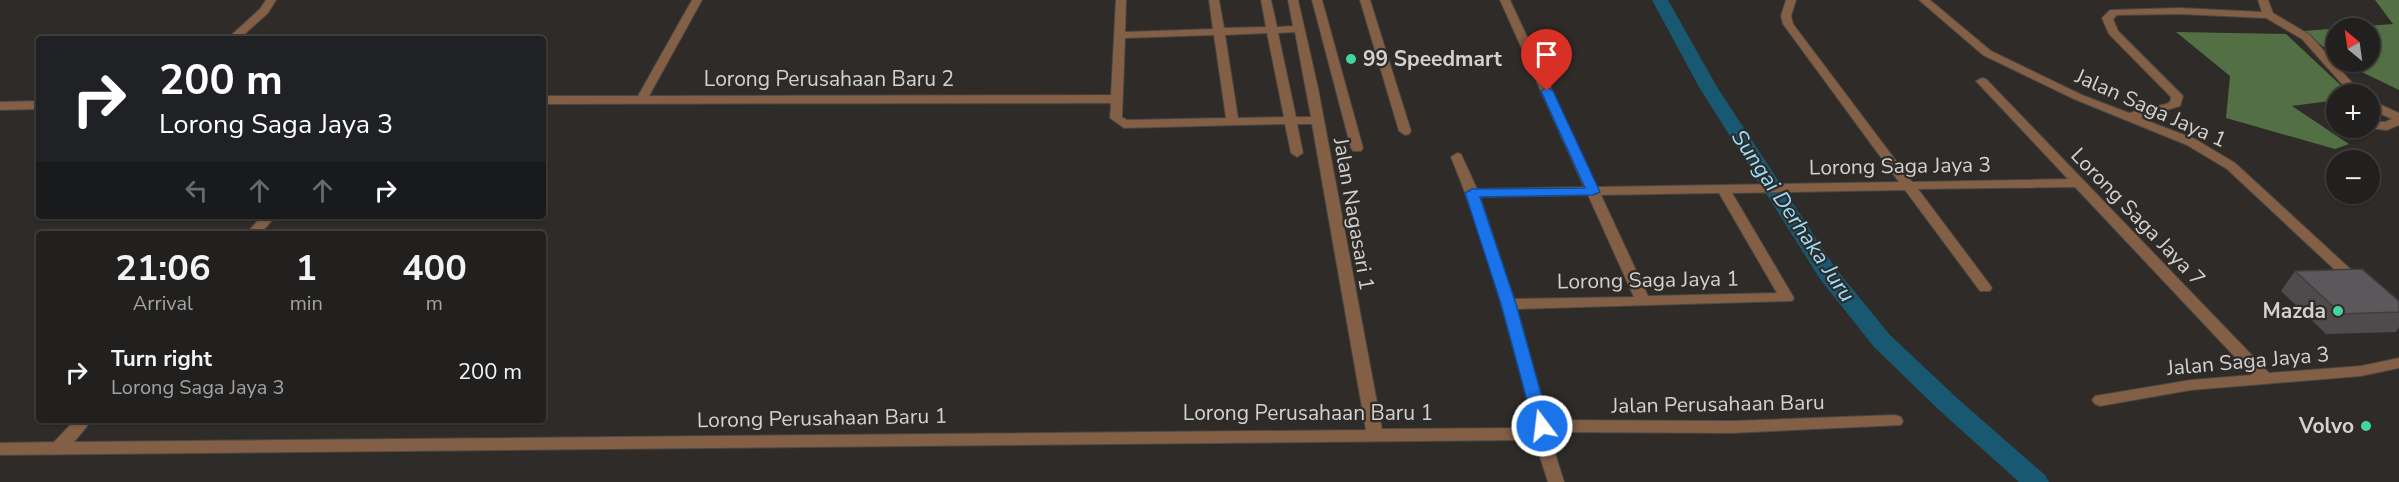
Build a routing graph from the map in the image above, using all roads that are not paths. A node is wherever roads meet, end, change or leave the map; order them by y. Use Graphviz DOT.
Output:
graph roads {
  1 [pos="271,0"];
  2 [pos="697,0"];
  3 [pos="1121,0"];
  4 [pos="1214,0"];
  5 [pos="1266,0"];
  6 [pos="1293,0"];
  7 [pos="1317,0"];
  8 [pos="1365,0"];
  9 [pos="1505,0"];
  10 [pos="1791,0"];
  11 [pos="1924,0"];
  12 [pos="2175,0"];
  13 [pos="2263,0"];
  14 [pos="2180,11"];
  15 [pos="2268,15"];
  16 [pos="1300,29"];
  17 [pos="1272,30"];
  18 [pos="1219,32"];
  19 [pos="1120,35"];
  20 [pos="235,36"];
  21 [pos="1982,81"];
  22 [pos="2348,84"];
  23 [pos="642,99"];
  24 [pos="1115,99"];
  25 [pos="546,100"];
  26 [pos="36,105"];
  27 [pos="0,106"];
  28 [pos="2380,109"];
  29 [pos="2128,117"];
  30 [pos="2399,119"];
  31 [pos="1317,120"];
  32 [pos="1290,121"];
  33 [pos="1233,122"];
  34 [pos="2380,126"];
  35 [pos="1405,131"];
  36 [pos="1357,148"];
  37 [pos="1297,153"];
  38 [pos="1457,157"];
  39 [pos="2076,183"];
  40 [pos="1906,186"];
  41 [pos="1723,189"];
  42 [pos="1593,192"];
  43 [pos="1472,193"];
  44 [pos="266,219"];
  45 [pos="256,231"];
  46 [pos="1984,288"];
  47 [pos="2366,291"];
  48 [pos="1643,301"];
  49 [pos="1509,304"];
  50 [pos="2399,363"];
  51 [pos="2266,380"];
  52 [pos="2100,400"];
  53 [pos="1895,421"];
  54 [pos="81,423"];
  55 [pos="1538,431"];
  56 [pos="1374,435"];
  57 [pos="0,449"];
  58 [pos="58,449"];
  59 [pos="1556,482"];
  1 -- 20 [label="street"];
  2 -- 23 [label="street"];
  3 -- 19 [label="street"];
  4 -- 18 [label="street"];
  5 -- 17 [label="street"];
  6 -- 16 [label="street, Jalan Nagasari 1"];
  7 -- 36 [label="street"];
  8 -- 35 [label="street"];
  9 -- 42 [label="street"];
  10 -- 40 [label="street"];
  11 -- 29 [label="street, Jalan Saga Jaya 1"];
  12 -- 14 [label="street"];
  13 -- 15 [label="street"];
  14 -- 15 [label="street"];
  14 -- 29 [label="street"];
  15 -- 22 [label="street"];
  16 -- 17 [label="street"];
  16 -- 31 [label="street, Jalan Nagasari 1"];
  17 -- 18 [label="street"];
  17 -- 32 [label="street"];
  18 -- 19 [label="street"];
  18 -- 33 [label="street"];
  19 -- 24 [label="street"];
  21 -- 39 [label="street, Lorong Saga Jaya 7"];
  23 -- 24 [label="street, Lorong Perusahaan Baru 2"];
  23 -- 25 [label="street, Lorong Perusahaan Baru 2"];
  24 -- 33 [label="street"];
  26 -- 27 [label="street"];
  28 -- 30 [label="street"];
  29 -- 47 [label="street, Jalan Saga Jaya 1"];
  30 -- 34 [label="street"];
  31 -- 32 [label="street"];
  31 -- 56 [label="street, Jalan Nagasari 1"];
  32 -- 33 [label="street"];
  32 -- 37 [label="street"];
  38 -- 43 [label="street"];
  39 -- 40 [label="street, Lorong Saga Jaya 3"];
  39 -- 51 [label="street, Lorong Saga Jaya 7"];
  40 -- 41 [label="street, Lorong Saga Jaya 3"];
  40 -- 46 [label="street"];
  41 -- 42 [label="street, Lorong Saga Jaya 3"];
  41 -- 48 [label="street, Lorong Saga Jaya 1"];
  42 -- 43 [label="street, Lorong Saga Jaya 3"];
  42 -- 48 [label="street"];
  43 -- 49 [label="street"];
  44 -- 45 [label="street"];
  48 -- 49 [label="street, Lorong Saga Jaya 1"];
  49 -- 55 [label="street"];
  50 -- 51 [label="street, Jalan Saga Jaya 3"];
  51 -- 52 [label="street, Jalan Saga Jaya 3"];
  53 -- 55 [label="street, Jalan Perusahaan Baru"];
  54 -- 58 [label="street"];
  55 -- 56 [label="street, Lorong Perusahaan Baru 1"];
  55 -- 59 [label="street"];
  56 -- 58 [label="street, Lorong Perusahaan Baru 1"];
  57 -- 58 [label="street, Lorong Perusahaan Baru 1"];
}
